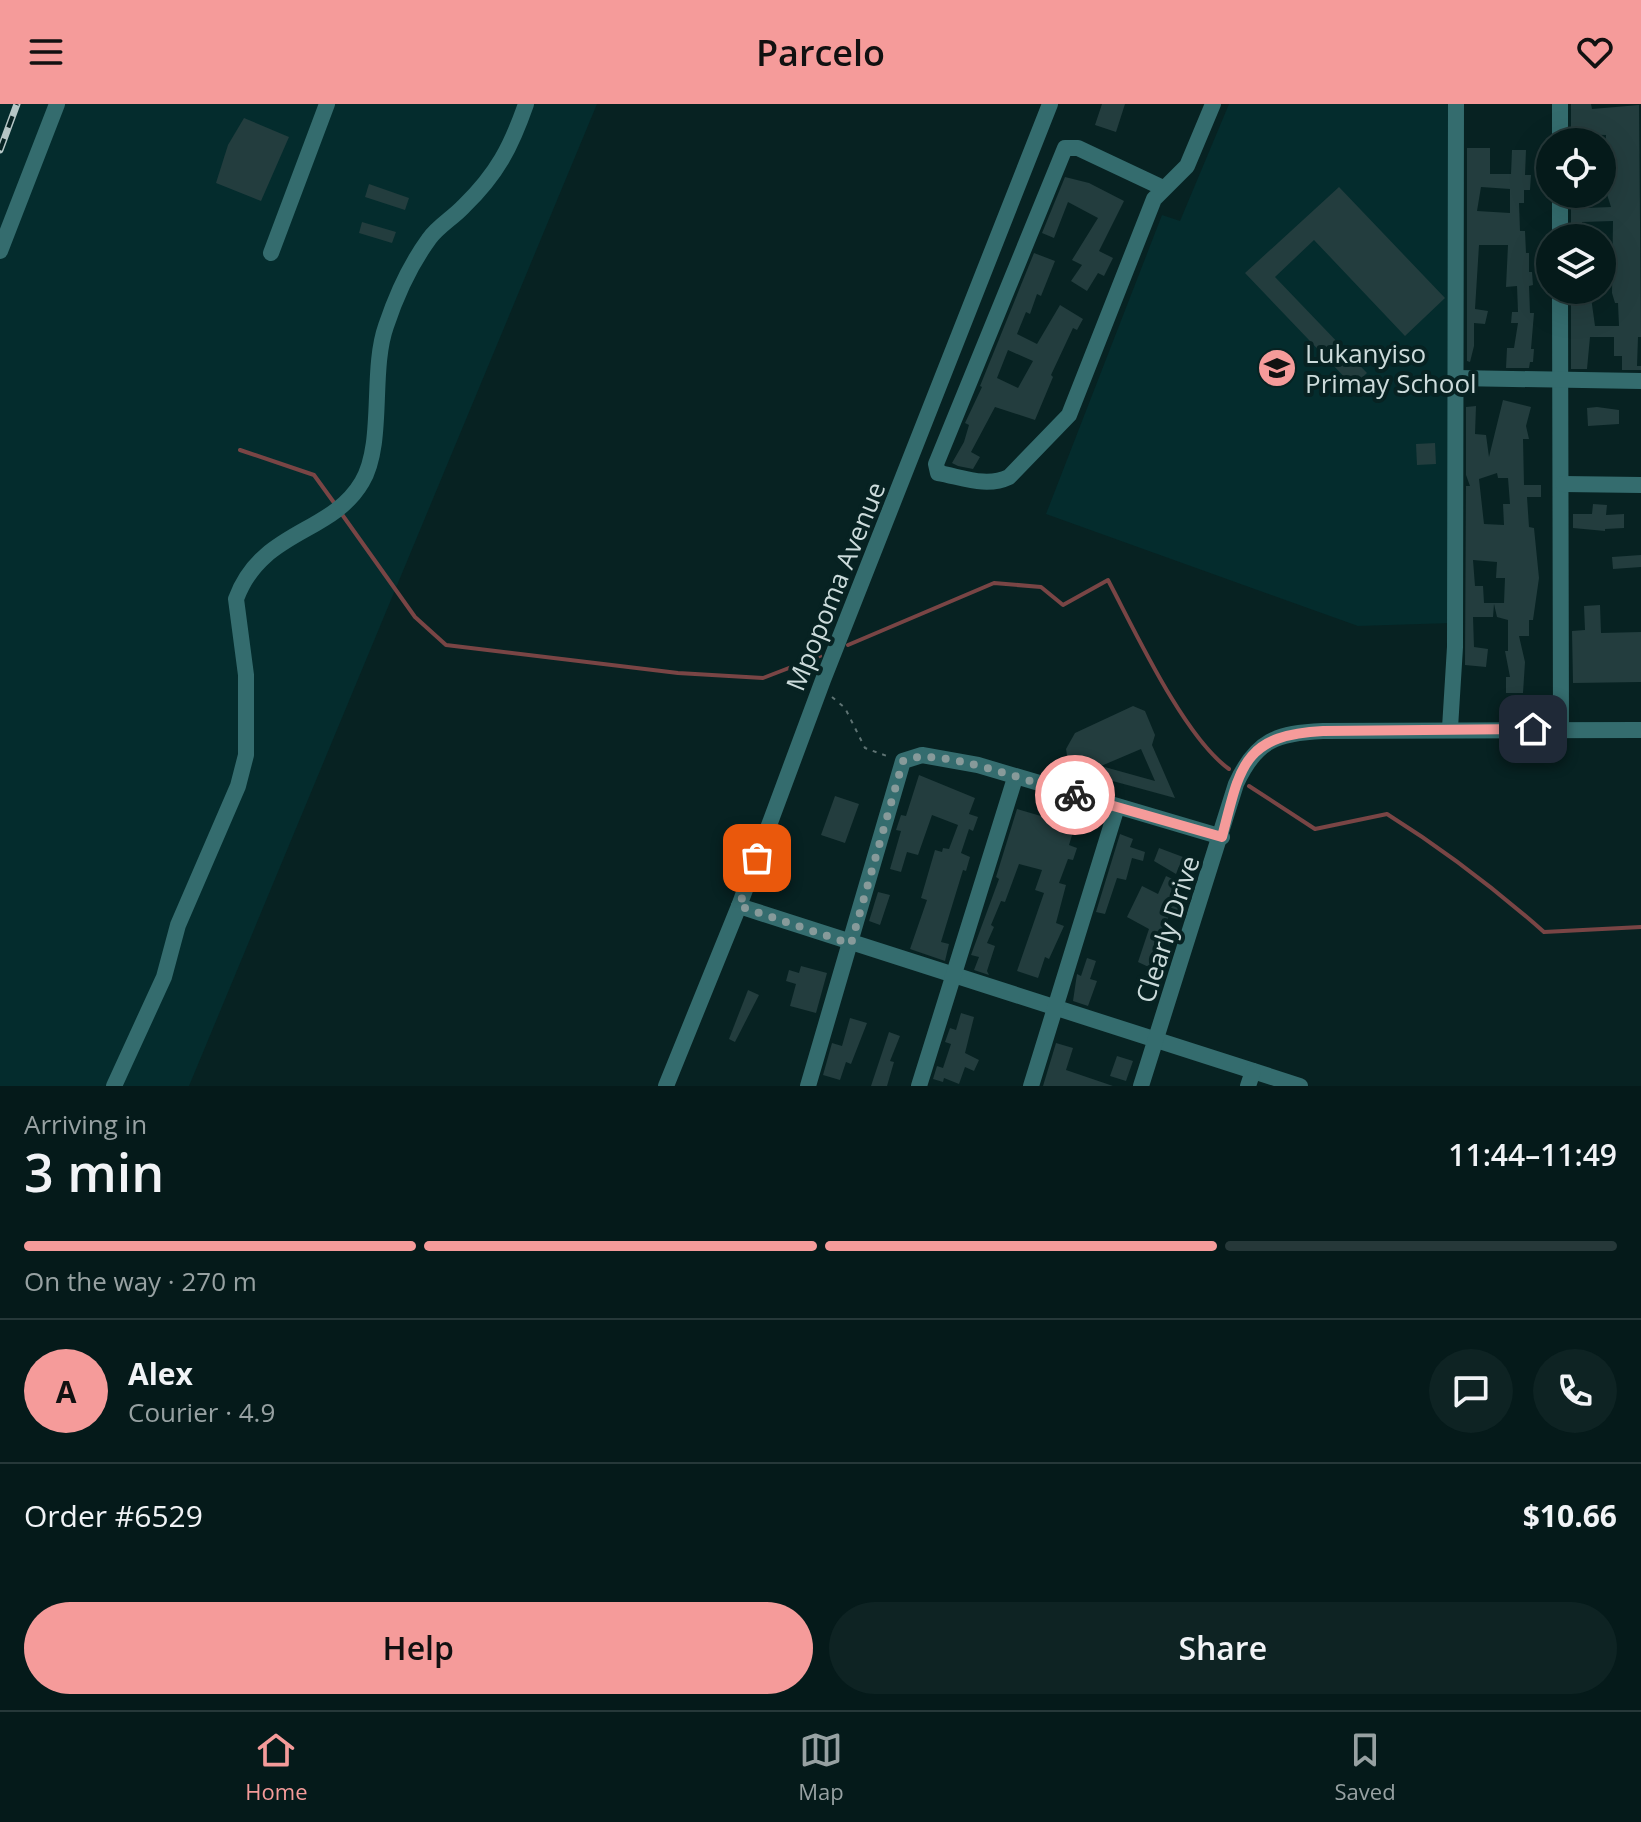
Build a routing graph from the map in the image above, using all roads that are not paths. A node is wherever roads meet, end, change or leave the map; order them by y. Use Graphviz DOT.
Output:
graph roads {
  1 [pos="57,104"];
  2 [pos="327,104"];
  3 [pos="526,104"];
  4 [pos="1050,104"];
  5 [pos="1213,104"];
  6 [pos="1456,104"];
  7 [pos="1560,104"];
  8 [pos="1560,128"];
  9 [pos="1163,188"];
  10 [pos="0,251"];
  11 [pos="271,253"];
  12 [pos="1560,304"];
  13 [pos="1456,378"];
  14 [pos="1641,381"];
  15 [pos="1559,382"];
  16 [pos="1563,484"];
  17 [pos="1641,485"];
  18 [pos="1450,728"];
  19 [pos="1561,729"];
  20 [pos="1641,730"];
  21 [pos="1015,778"];
  22 [pos="1117,807"];
  23 [pos="1222,837"];
  24 [pos="739,906"];
  25 [pos="851,944"];
  26 [pos="955,976"];
  27 [pos="1056,1010"];
  28 [pos="1157,1040"];
  29 [pos="1251,1078"];
  30 [pos="114,1086"];
  31 [pos="666,1086"];
  32 [pos="808,1086"];
  33 [pos="919,1086"];
  34 [pos="1031,1086"];
  35 [pos="1141,1086"];
  36 [pos="1300,1086"];
  1 -- 10 [label="street"];
  2 -- 11 [label="street"];
  3 -- 30 [label="street"];
  4 -- 24 [label="street, Mpopoma Avenue"];
  5 -- 9 [label="street"];
  6 -- 13 [label="street"];
  7 -- 8 [label="street"];
  9 -- 9 [label="street"];
  12 -- 15 [label="street"];
  13 -- 15 [label="street"];
  13 -- 18 [label="street"];
  14 -- 15 [label="street"];
  15 -- 16 [label="street"];
  16 -- 17 [label="street"];
  16 -- 19 [label="street"];
  18 -- 19 [label="street, Clearly Drive"];
  18 -- 23 [label="street, Clearly Drive"];
  19 -- 20 [label="street, Clearly Drive"];
  21 -- 22 [label="street"];
  21 -- 25 [label="street"];
  21 -- 26 [label="street"];
  22 -- 23 [label="street"];
  22 -- 27 [label="street"];
  23 -- 28 [label="street, Clearly Drive"];
  24 -- 25 [label="street"];
  24 -- 31 [label="street, Mpopoma Avenue"];
  25 -- 26 [label="street"];
  25 -- 32 [label="street"];
  26 -- 27 [label="street"];
  26 -- 33 [label="street"];
  27 -- 28 [label="street"];
  27 -- 34 [label="street"];
  28 -- 29 [label="street"];
  28 -- 35 [label="street, Clearly Drive"];
  29 -- 36 [label="street"];
}
